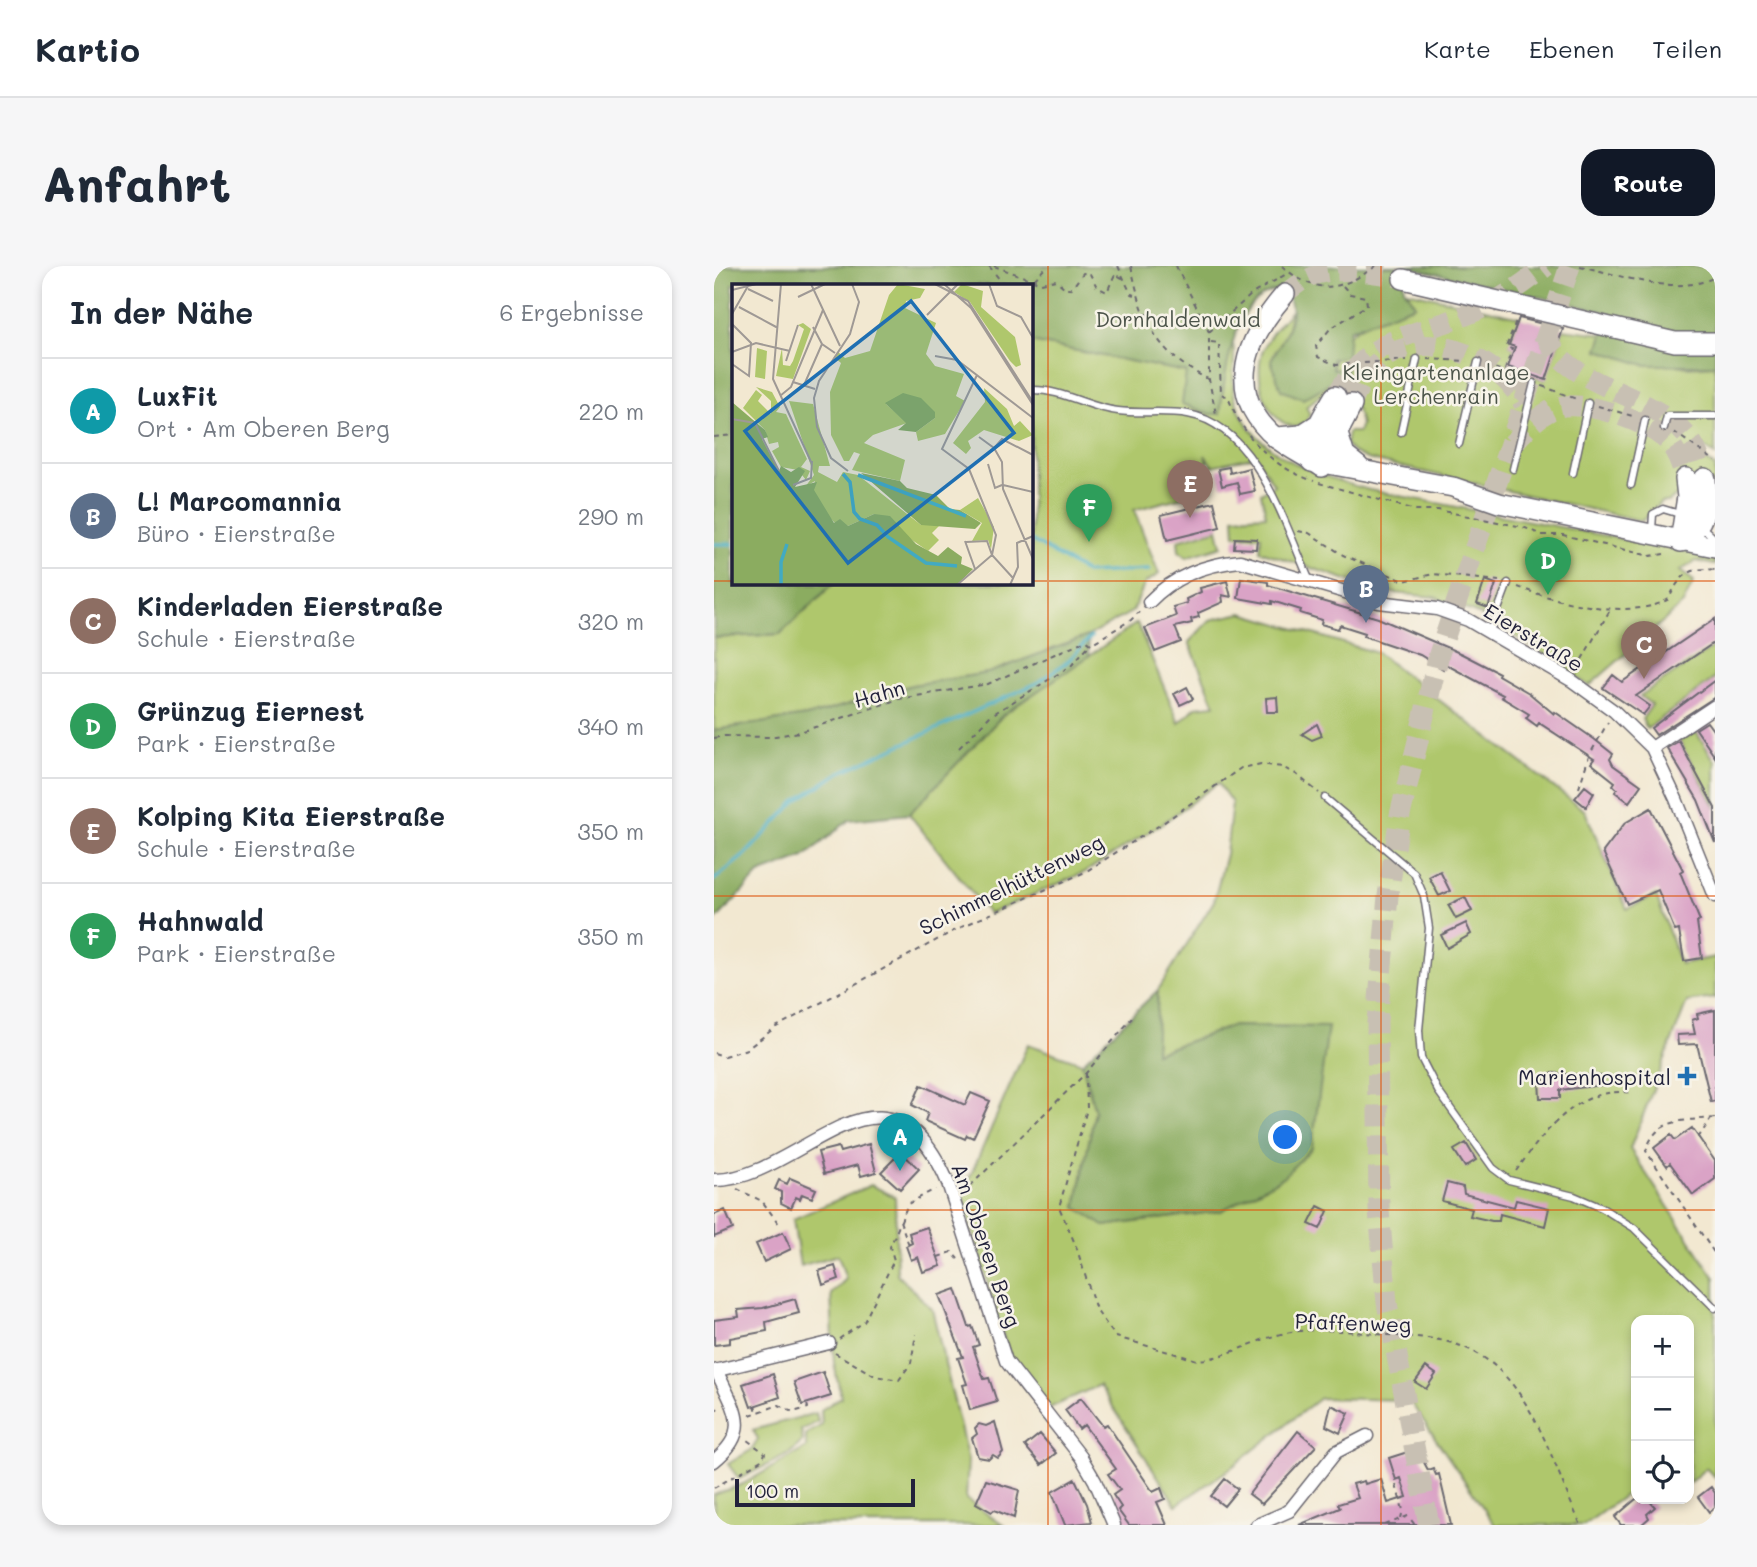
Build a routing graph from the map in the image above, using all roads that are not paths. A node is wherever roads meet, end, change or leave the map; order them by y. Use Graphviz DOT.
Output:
graph roads {
  1 [pos="1403,279"];
  2 [pos="1285,294"];
  3 [pos="1715,342"];
  4 [pos="1418,359"];
  5 [pos="1478,362"];
  6 [pos="1534,383"];
  7 [pos="1032,390"];
  8 [pos="1343,401"];
  9 [pos="1588,403"];
  10 [pos="1715,416"];
  11 [pos="1645,420"];
  12 [pos="1664,428"];
  13 [pos="1328,430"];
  14 [pos="1401,432"];
  15 [pos="1277,438"];
  16 [pos="1459,444"];
  17 [pos="1312,461"];
  18 [pos="1358,467"];
  19 [pos="1513,469"];
  20 [pos="1573,472"];
  21 [pos="1702,473"];
  22 [pos="1631,485"];
  23 [pos="1499,503"];
  24 [pos="1704,525"];
  25 [pos="1653,535"];
  26 [pos="1681,541"];
  27 [pos="1715,547"];
  28 [pos="1309,579"];
  29 [pos="1507,583"];
  30 [pos="1149,602"];
  31 [pos="1490,631"];
  32 [pos="1714,709"];
  33 [pos="1652,748"];
  34 [pos="1325,798"];
  35 [pos="1715,896"];
  36 [pos="714,1180"];
  37 [pos="1715,1308"];
  38 [pos="826,1343"];
  39 [pos="716,1372"];
  40 [pos="1367,1436"];
  41 [pos="714,1461"];
  42 [pos="1114,1525"];
  43 [pos="1257,1525"];
  1 -- 3 [label="main road"];
  2 -- 15 [label="main road"];
  4 -- 14 [label="lane"];
  5 -- 16 [label="lane"];
  6 -- 19 [label="lane"];
  7 -- 28 [label="lane"];
  8 -- 13 [label="main road"];
  9 -- 20 [label="lane"];
  10 -- 12 [label="lane"];
  11 -- 22 [label="lane"];
  13 -- 15 [label="main road"];
  13 -- 17 [label="main road"];
  13 -- 18 [label="main road"];
  15 -- 17 [label="main road"];
  17 -- 18 [label="main road"];
  17 -- 23 [label="main road"];
  18 -- 23 [label="main road"];
  21 -- 24 [label="main road"];
  23 -- 25 [label="main road"];
  24 -- 25 [label="lane"];
  24 -- 26 [label="main road"];
  25 -- 26 [label="main road"];
  26 -- 27 [label="main road"];
  28 -- 30 [label="street, Eierstraße"];
  28 -- 31 [label="street, Eierstraße"];
  29 -- 31 [label="lane"];
  31 -- 33 [label="street, Eierstraße"];
  32 -- 33 [label="street"];
  33 -- 35 [label="street, Eierstraße"];
  34 -- 37 [label="lane"];
  36 -- 42 [label="street, Am Oberen Berg"];
  38 -- 39 [label="street"];
  39 -- 41 [label="street"];
  40 -- 43 [label="street"];
}
